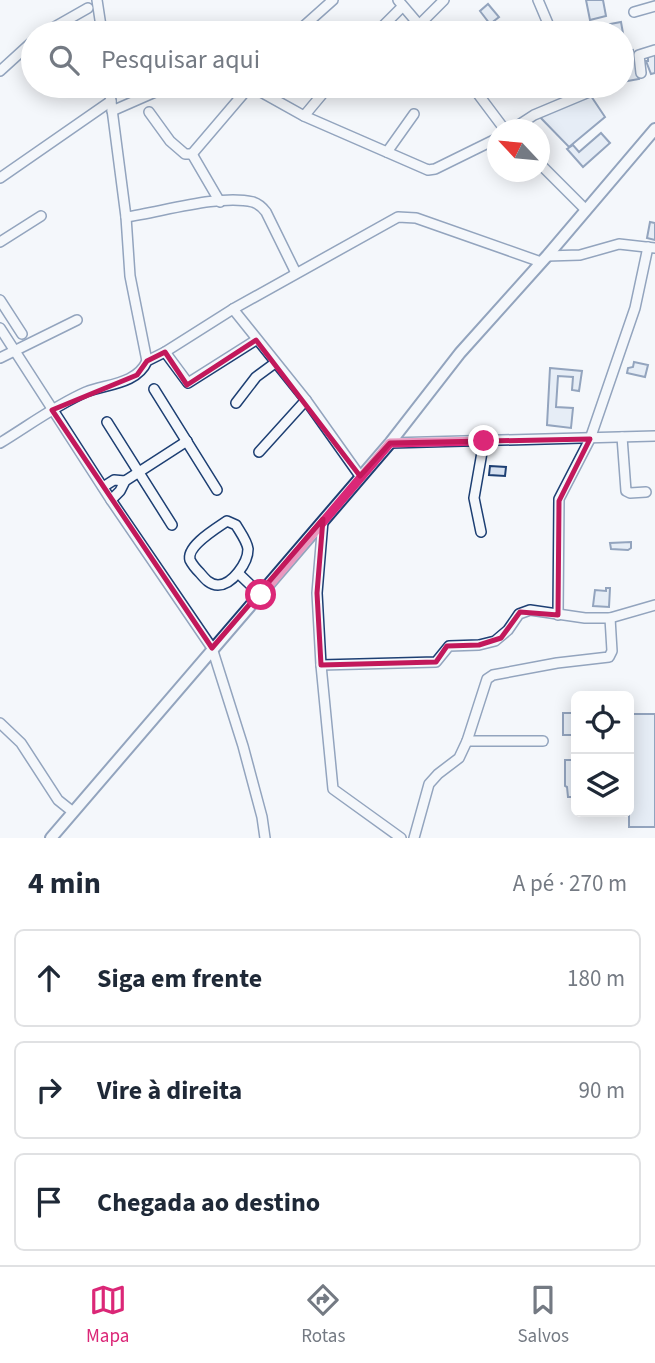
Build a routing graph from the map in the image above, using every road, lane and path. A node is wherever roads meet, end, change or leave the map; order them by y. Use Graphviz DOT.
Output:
graph roads {
  1 [pos="97,0"];
  2 [pos="333,0"];
  3 [pos="444,0"];
  4 [pos="538,0"];
  5 [pos="400,3"];
  6 [pos="85,4"];
  7 [pos="655,6"];
  8 [pos="634,12"];
  9 [pos="100,19"];
  10 [pos="61,21"];
  11 [pos="309,21"];
  12 [pos="386,21"];
  13 [pos="416,21"];
  14 [pos="423,21"];
  15 [pos="547,21"];
  16 [pos="655,50"];
  17 [pos="21,52"];
  18 [pos="0,71"];
  19 [pos="641,73"];
  20 [pos="111,98"];
  21 [pos="142,98"];
  22 [pos="240,98"];
  23 [pos="272,98"];
  24 [pos="319,98"];
  25 [pos="480,98"];
  26 [pos="575,98"];
  27 [pos="111,101"];
  28 [pos="112,111"];
  29 [pos="149,113"];
  30 [pos="414,114"];
  31 [pos="304,116"];
  32 [pos="496,119"];
  33 [pos="528,119"];
  34 [pos="655,129"];
  35 [pos="487,143"];
  36 [pos="387,152"];
  37 [pos="192,154"];
  38 [pos="550,174"];
  39 [pos="0,178"];
  40 [pos="220,202"];
  41 [pos="586,210"];
  42 [pos="41,216"];
  43 [pos="126,217"];
  44 [pos="0,242"];
  45 [pos="652,247"];
  46 [pos="544,259"];
  47 [pos="296,273"];
  48 [pos="0,300"];
  49 [pos="233,309"];
  50 [pos="76,320"];
  51 [pos="0,328"];
  52 [pos="22,334"];
  53 [pos="256,340"];
  54 [pos="14,349"];
  55 [pos="165,352"];
  56 [pos="0,358"];
  57 [pos="147,360"];
  58 [pos="275,363"];
  59 [pos="154,389"];
  60 [pos="306,400"];
  61 [pos="236,403"];
  62 [pos="52,410"];
  63 [pos="107,422"];
  64 [pos="655,436"];
  65 [pos="622,437"];
  66 [pos="590,439"];
  67 [pos="187,441"];
  68 [pos="484,441"];
  69 [pos="0,443"];
  70 [pos="390,443"];
  71 [pos="259,452"];
  72 [pos="139,473"];
  73 [pos="360,476"];
  74 [pos="125,481"];
  75 [pos="103,486"];
  76 [pos="217,490"];
  77 [pos="646,492"];
  78 [pos="111,500"];
  79 [pos="323,519"];
  80 [pos="172,525"];
  81 [pos="481,532"];
  82 [pos="238,573"];
  83 [pos="261,595"];
  84 [pos="655,604"];
  85 [pos="558,615"];
  86 [pos="610,618"];
  87 [pos="212,648"];
  88 [pos="321,665"];
  89 [pos="0,723"];
  90 [pos="467,741"];
  91 [pos="543,741"];
  92 [pos="73,811"];
  93 [pos="51,838"];
  94 [pos="265,838"];
  95 [pos="401,838"];
  96 [pos="414,838"];
  1 -- 9 [label="street"];
  2 -- 11 [label="street"];
  3 -- 14 [label="street"];
  4 -- 15 [label="street"];
  5 -- 12 [label="street"];
  5 -- 13 [label="street"];
  6 -- 9 [label="street"];
  6 -- 10 [label="street"];
  7 -- 8 [label="street"];
  16 -- 19 [label="street"];
  17 -- 18 [label="street"];
  20 -- 27 [label="street"];
  21 -- 28 [label="street"];
  22 -- 37 [label="street"];
  23 -- 31 [label="street"];
  24 -- 31 [label="street"];
  25 -- 32 [label="street"];
  26 -- 33 [label="street"];
  27 -- 28 [label="street"];
  27 -- 39 [label="street"];
  28 -- 43 [label="street"];
  29 -- 37 [label="street"];
  30 -- 36 [label="street"];
  31 -- 36 [label="street"];
  34 -- 41 [label="main road"];
  35 -- 36 [label="street"];
  37 -- 40 [label="street"];
  38 -- 41 [label="street"];
  40 -- 43 [label="street"];
  40 -- 47 [label="street"];
  41 -- 46 [label="main road"];
  42 -- 44 [label="street"];
  43 -- 57 [label="street"];
  45 -- 46 [label="street"];
  45 -- 66 [label="street"];
  46 -- 47 [label="street"];
  46 -- 70 [label="main road"];
  47 -- 49 [label="street"];
  48 -- 52 [label="street"];
  49 -- 53 [label="street"];
  49 -- 55 [label="street"];
  50 -- 54 [label="street"];
  51 -- 54 [label="street"];
  53 -- 55 [label="street"];
  53 -- 58 [label="street"];
  54 -- 56 [label="street"];
  54 -- 62 [label="street"];
  55 -- 57 [label="street"];
  57 -- 62 [label="street"];
  58 -- 60 [label="street"];
  58 -- 61 [label="street"];
  59 -- 67 [label="street"];
  60 -- 71 [label="street"];
  60 -- 73 [label="street"];
  62 -- 69 [label="street"];
  62 -- 75 [label="street"];
  63 -- 72 [label="street"];
  64 -- 65 [label="street"];
  65 -- 66 [label="street"];
  65 -- 77 [label="street"];
  66 -- 68 [label="street"];
  66 -- 85 [label="street"];
  67 -- 72 [label="street"];
  67 -- 76 [label="street"];
  68 -- 70 [label="street"];
  68 -- 81 [label="street"];
  70 -- 73 [label="main road"];
  72 -- 74 [label="street"];
  72 -- 80 [label="street"];
  73 -- 79 [label="main road"];
  74 -- 75 [label="street"];
  74 -- 78 [label="street"];
  75 -- 78 [label="street"];
  78 -- 87 [label="street"];
  79 -- 83 [label="main road"];
  79 -- 88 [label="street"];
  82 -- 82 [label="street"];
  82 -- 83 [label="street"];
  83 -- 87 [label="main road"];
  84 -- 86 [label="street"];
  85 -- 86 [label="street"];
  85 -- 88 [label="street"];
  86 -- 90 [label="street"];
  87 -- 92 [label="main road"];
  87 -- 94 [label="street"];
  88 -- 95 [label="street"];
  89 -- 92 [label="street"];
  90 -- 91 [label="street"];
  90 -- 96 [label="street"];
  92 -- 93 [label="main road"];
}
